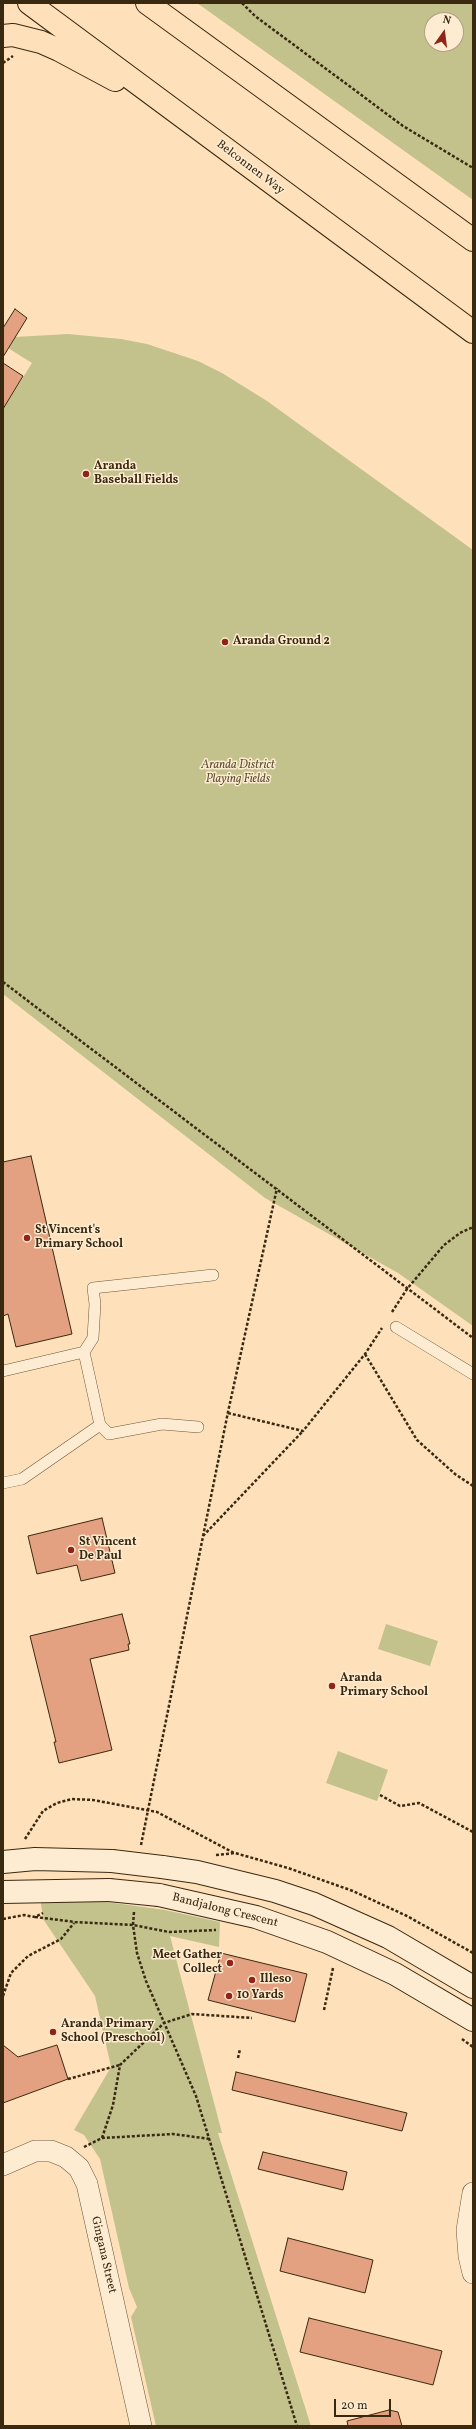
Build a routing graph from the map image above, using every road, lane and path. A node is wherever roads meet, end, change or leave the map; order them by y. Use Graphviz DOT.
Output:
graph roads {
  1 [pos="29,3"];
  2 [pos="147,3"];
  3 [pos="159,3"];
  4 [pos="242,3"];
  5 [pos="180,27"];
  6 [pos="3,36"];
  7 [pos="171,107"];
  8 [pos="473,168"];
  9 [pos="473,240"];
  10 [pos="473,332"];
  11 [pos="3,982"];
  12 [pos="277,1188"];
  13 [pos="473,1227"];
  14 [pos="213,1274"];
  15 [pos="407,1289"];
  16 [pos="396,1327"];
  17 [pos="473,1338"];
  18 [pos="84,1352"];
  19 [pos="3,1371"];
  20 [pos="473,1374"];
  21 [pos="228,1412"];
  22 [pos="100,1425"];
  23 [pos="198,1427"];
  24 [pos="303,1431"];
  25 [pos="3,1483"];
  26 [pos="473,1486"];
  27 [pos="203,1537"];
  28 [pos="380,1795"];
  29 [pos="148,1812"];
  30 [pos="473,1832"];
  31 [pos="25,1840"];
  32 [pos="141,1846"];
  33 [pos="235,1853"];
  34 [pos="3,1862"];
  35 [pos="3,1892"];
  36 [pos="134,1909"];
  37 [pos="35,1917"];
  38 [pos="74,1922"];
  39 [pos="132,1925"];
  40 [pos="219,1930"];
  41 [pos="327,1963"];
  42 [pos="334,1966"];
  43 [pos="340,1969"];
  44 [pos="473,1987"];
  45 [pos="3,1996"];
  46 [pos="324,2010"];
  47 [pos="252,2018"];
  48 [pos="473,2020"];
  49 [pos="164,2023"];
  50 [pos="460,2038"];
  51 [pos="473,2046"];
  52 [pos="240,2049"];
  53 [pos="238,2058"];
  54 [pos="120,2065"];
  55 [pos="68,2079"];
  56 [pos="102,2138"];
  57 [pos="210,2139"];
  58 [pos="86,2146"];
  59 [pos="3,2165"];
  60 [pos="473,2193"];
  61 [pos="473,2273"];
  62 [pos="141,2426"];
  63 [pos="297,2426"];
  1 -- 7 [label="main road, Belconnen Way"];
  2 -- 5 [label="main road"];
  3 -- 5 [label="main road"];
  4 -- 8 [label="path"];
  5 -- 9 [label="main road"];
  6 -- 7 [label="main road"];
  7 -- 10 [label="main road, Belconnen Way"];
  11 -- 12 [label="path"];
  12 -- 15 [label="path"];
  12 -- 21 [label="path"];
  13 -- 15 [label="path"];
  14 -- 18 [label="lane"];
  15 -- 17 [label="path"];
  16 -- 20 [label="lane"];
  18 -- 19 [label="lane"];
  18 -- 22 [label="lane"];
  21 -- 24 [label="path"];
  21 -- 27 [label="path"];
  22 -- 23 [label="lane"];
  22 -- 25 [label="lane"];
  24 -- 26 [label="path"];
  24 -- 27 [label="path"];
  27 -- 29 [label="path"];
  28 -- 30 [label="path"];
  29 -- 31 [label="path"];
  29 -- 32 [label="path"];
  29 -- 33 [label="path"];
  34 -- 44 [label="street, bridge"];
  35 -- 48 [label="street, Bandjalong Crescent, bridge"];
  36 -- 39 [label="path"];
  37 -- 38 [label="path"];
  38 -- 39 [label="path"];
  38 -- 45 [label="path"];
  39 -- 40 [label="path"];
  39 -- 49 [label="path"];
  41 -- 42 [label="path"];
  42 -- 43 [label="path"];
  42 -- 46 [label="path"];
  47 -- 49 [label="path"];
  49 -- 54 [label="path"];
  49 -- 57 [label="path"];
  50 -- 51 [label="path"];
  52 -- 53 [label="path"];
  54 -- 55 [label="path"];
  54 -- 56 [label="path"];
  56 -- 57 [label="path"];
  56 -- 58 [label="path"];
  57 -- 63 [label="path"];
  59 -- 62 [label="street, Gingana Street"];
  60 -- 61 [label="street"];
}
